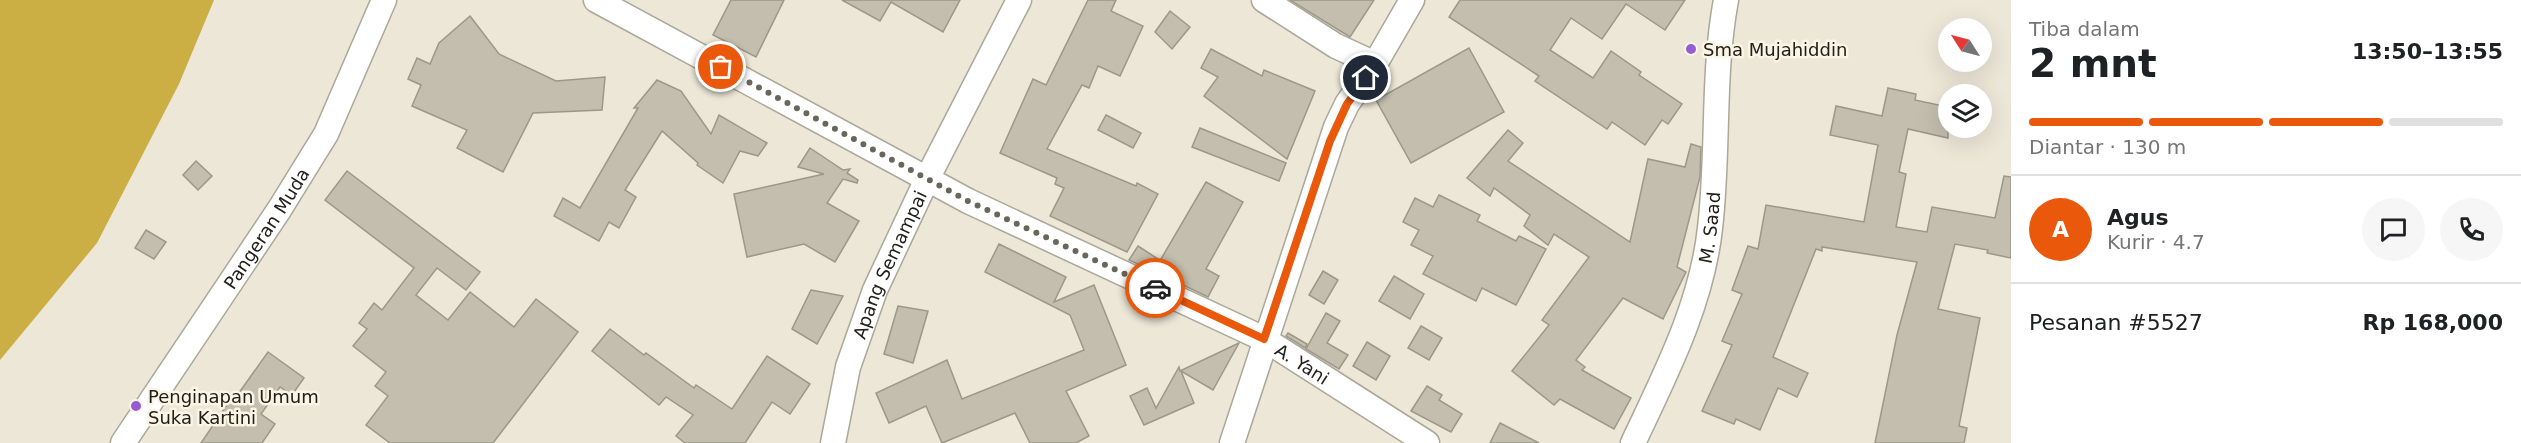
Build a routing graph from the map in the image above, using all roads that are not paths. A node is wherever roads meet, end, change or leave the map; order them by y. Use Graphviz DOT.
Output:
graph roads {
  1 [pos="384,0"];
  2 [pos="596,0"];
  3 [pos="1019,0"];
  4 [pos="1264,0"];
  5 [pos="1412,0"];
  6 [pos="1726,0"];
  7 [pos="1375,64"];
  8 [pos="928,177"];
  9 [pos="1264,339"];
  10 [pos="123,443"];
  11 [pos="833,443"];
  12 [pos="1232,443"];
  13 [pos="1427,443"];
  14 [pos="1633,443"];
  1 -- 10 [label="street, Pangeran Muda"];
  2 -- 8 [label="street, A. Yani"];
  3 -- 8 [label="street, Apang Semampai"];
  4 -- 7 [label="street"];
  5 -- 7 [label="street"];
  6 -- 14 [label="street, M. Saad"];
  7 -- 9 [label="street"];
  8 -- 9 [label="street, A. Yani"];
  8 -- 11 [label="street, Apang Semampai"];
  9 -- 12 [label="street"];
  9 -- 13 [label="street, A. Yani"];
}
